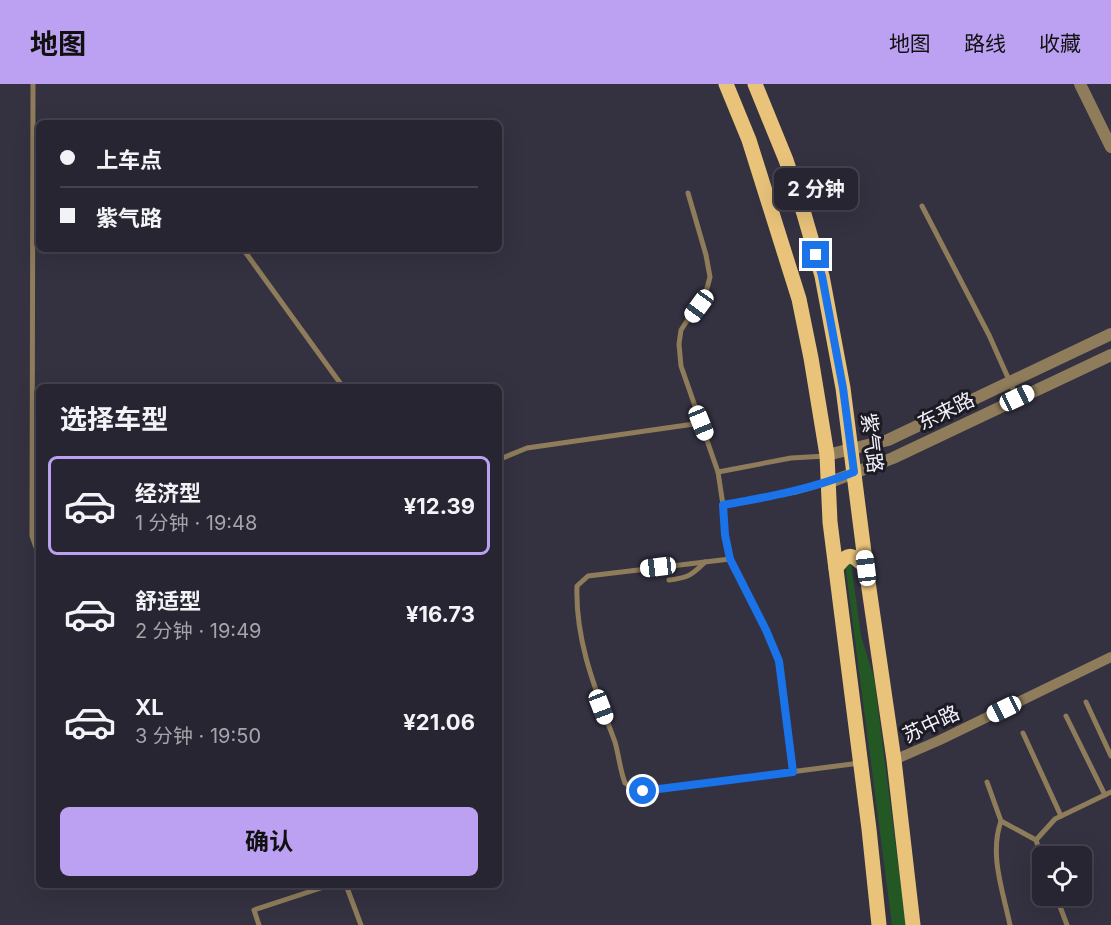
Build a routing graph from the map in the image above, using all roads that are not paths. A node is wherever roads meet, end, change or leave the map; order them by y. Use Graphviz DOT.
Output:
graph roads {
  1 [pos="33,84"];
  2 [pos="726,84"];
  3 [pos="754,84"];
  4 [pos="1080,84"];
  5 [pos="1111,147"];
  6 [pos="688,193"];
  7 [pos="922,206"];
  8 [pos="245,252"];
  9 [pos="1111,334"];
  10 [pos="837,353"];
  11 [pos="1111,355"];
  12 [pos="811,358"];
  13 [pos="341,384"];
  14 [pos="1010,384"];
  15 [pos="1017,398"];
  16 [pos="701,423"];
  17 [pos="852,450"];
  18 [pos="827,455"];
  19 [pos="502,458"];
  20 [pos="718,472"];
  21 [pos="854,472"];
  22 [pos="828,483"];
  23 [pos="723,505"];
  24 [pos="36,547"];
  25 [pos="730,559"];
  26 [pos="705,562"];
  27 [pos="836,568"];
  28 [pos="866,568"];
  29 [pos="669,580"];
  30 [pos="1111,657"];
  31 [pos="1086,702"];
  32 [pos="1066,716"];
  33 [pos="1023,733"];
  34 [pos="1111,756"];
  35 [pos="894,760"];
  36 [pos="861,763"];
  37 [pos="793,772"];
  38 [pos="987,782"];
  39 [pos="1111,792"];
  40 [pos="1105,795"];
  41 [pos="1061,816"];
  42 [pos="1001,821"];
  43 [pos="1036,840"];
  44 [pos="1038,846"];
  45 [pos="321,888"];
  46 [pos="347,888"];
  47 [pos="1060,906"];
  48 [pos="259,925"];
  49 [pos="361,925"];
  50 [pos="879,925"];
  51 [pos="913,925"];
  52 [pos="1010,925"];
  53 [pos="1067,925"];
  1 -- 24 [label="lane"];
  2 -- 12 [label="main road"];
  3 -- 10 [label="main road, 紫气路"];
  4 -- 5 [label="street"];
  6 -- 16 [label="lane"];
  7 -- 14 [label="lane"];
  8 -- 13 [label="lane"];
  9 -- 14 [label="street, 东来路"];
  10 -- 12 [label="main road"];
  10 -- 17 [label="main road, 紫气路"];
  11 -- 15 [label="street, 东来路"];
  12 -- 18 [label="main road"];
  14 -- 15 [label="lane"];
  14 -- 17 [label="street, 东来路"];
  15 -- 21 [label="street, 东来路"];
  16 -- 19 [label="lane"];
  16 -- 20 [label="lane"];
  17 -- 18 [label="street, 东来路"];
  17 -- 21 [label="main road, 紫气路"];
  18 -- 20 [label="lane"];
  18 -- 22 [label="main road"];
  20 -- 23 [label="lane"];
  21 -- 22 [label="street, 东来路"];
  21 -- 28 [label="main road, 紫气路"];
  22 -- 23 [label="lane"];
  22 -- 27 [label="main road"];
  23 -- 25 [label="lane"];
  25 -- 26 [label="lane"];
  25 -- 37 [label="lane"];
  26 -- 29 [label="lane"];
  26 -- 37 [label="lane"];
  27 -- 28 [label="main road"];
  27 -- 36 [label="main road"];
  28 -- 35 [label="main road, 紫气路"];
  30 -- 35 [label="street, 苏中路"];
  31 -- 34 [label="lane"];
  32 -- 40 [label="lane"];
  33 -- 41 [label="lane"];
  35 -- 51 [label="main road, 紫气路"];
  36 -- 37 [label="lane"];
  36 -- 50 [label="main road"];
  38 -- 42 [label="lane"];
  39 -- 40 [label="lane"];
  40 -- 41 [label="lane"];
  41 -- 43 [label="lane"];
  42 -- 43 [label="lane"];
  42 -- 52 [label="lane"];
  43 -- 44 [label="lane"];
  45 -- 48 [label="lane"];
  46 -- 49 [label="lane"];
  47 -- 53 [label="lane"];
}
